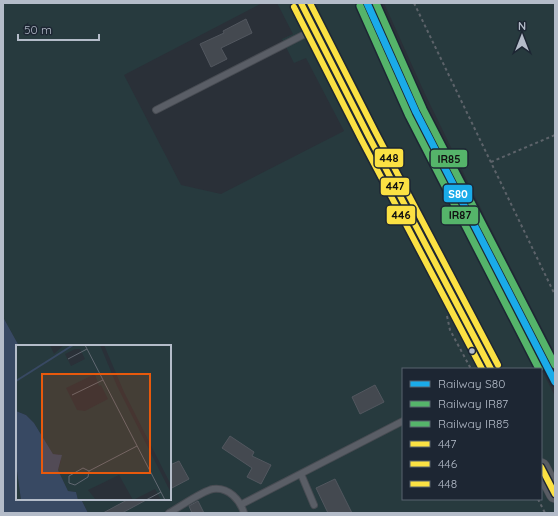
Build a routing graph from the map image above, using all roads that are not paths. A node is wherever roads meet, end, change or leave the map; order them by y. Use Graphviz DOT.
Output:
graph roads {
  1 [pos="301,3"];
  2 [pos="315,29"];
  3 [pos="156,110"];
  4 [pos="490,368"];
  5 [pos="402,422"];
  6 [pos="542,468"];
  7 [pos="301,474"];
  8 [pos="555,494"];
  9 [pos="242,504"];
  10 [pos="314,505"];
  11 [pos="169,513"];
  12 [pos="244,513"];
  1 -- 2 [label="main road"];
  2 -- 3 [label="lane"];
  2 -- 4 [label="main road"];
  5 -- 7 [label="lane"];
  6 -- 8 [label="main road"];
  7 -- 9 [label="lane"];
  7 -- 10 [label="lane"];
  9 -- 11 [label="lane"];
  9 -- 12 [label="lane"];
}
